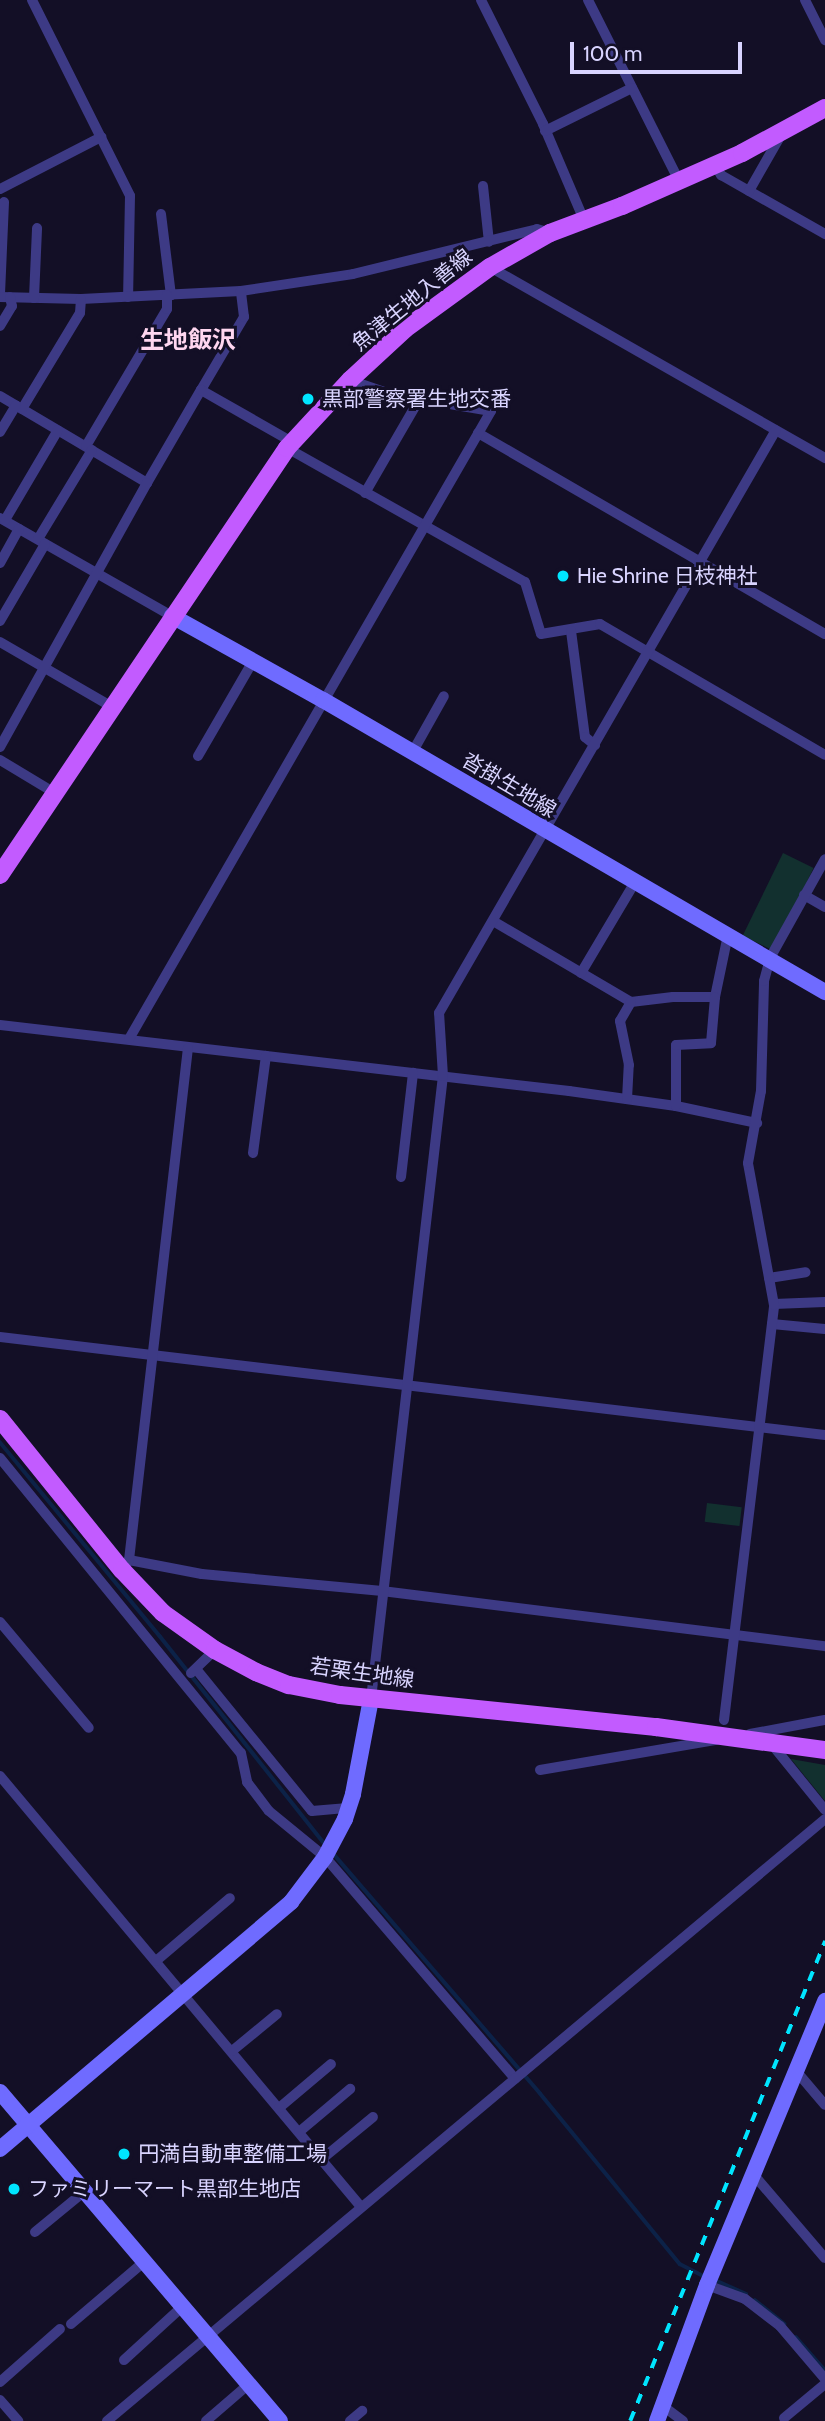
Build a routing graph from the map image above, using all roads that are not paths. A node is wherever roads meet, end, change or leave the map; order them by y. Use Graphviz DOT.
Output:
graph roads {
  1 [pos="32,0"];
  2 [pos="481,0"];
  3 [pos="588,0"];
  4 [pos="805,0"];
  5 [pos="825,40"];
  6 [pos="632,88"];
  7 [pos="825,108"];
  8 [pos="545,131"];
  9 [pos="783,132"];
  10 [pos="101,137"];
  11 [pos="715,165"];
  12 [pos="679,181"];
  13 [pos="483,186"];
  14 [pos="0,189"];
  15 [pos="749,191"];
  16 [pos="4,202"];
  17 [pos="161,214"];
  18 [pos="584,220"];
  19 [pos="37,228"];
  20 [pos="550,233"];
  21 [pos="825,234"];
  22 [pos="489,242"];
  23 [pos="490,267"];
  24 [pos="241,291"];
  25 [pos="169,295"];
  26 [pos="3,296"];
  27 [pos="128,297"];
  28 [pos="34,298"];
  29 [pos="81,299"];
  30 [pos="0,326"];
  31 [pos="350,380"];
  32 [pos="201,390"];
  33 [pos="0,396"];
  34 [pos="419,400"];
  35 [pos="19,407"];
  36 [pos="58,430"];
  37 [pos="776,430"];
  38 [pos="0,432"];
  39 [pos="478,433"];
  40 [pos="289,445"];
  41 [pos="89,448"];
  42 [pos="825,458"];
  43 [pos="147,483"];
  44 [pos="365,493"];
  45 [pos="2,519"];
  46 [pos="424,525"];
  47 [pos="19,528"];
  48 [pos="42,541"];
  49 [pos="0,562"];
  50 [pos="700,562"];
  51 [pos="98,574"];
  52 [pos="172,615"];
  53 [pos="0,621"];
  54 [pos="570,631"];
  55 [pos="825,634"];
  56 [pos="0,642"];
  57 [pos="648,653"];
  58 [pos="253,660"];
  59 [pos="45,668"];
  60 [pos="444,696"];
  61 [pos="323,700"];
  62 [pos="112,707"];
  63 [pos="595,745"];
  64 [pos="0,747"];
  65 [pos="412,753"];
  66 [pos="825,755"];
  67 [pos="198,756"];
  68 [pos="0,760"];
  69 [pos="55,793"];
  70 [pos="546,832"];
  71 [pos="825,859"];
  72 [pos="0,875"];
  73 [pos="635,882"];
  74 [pos="804,895"];
  75 [pos="825,907"];
  76 [pos="493,921"];
  77 [pos="728,935"];
  78 [pos="770,958"];
  79 [pos="581,973"];
  80 [pos="825,992"];
  81 [pos="715,996"];
  82 [pos="631,1002"];
  83 [pos="0,1025"];
  84 [pos="129,1039"];
  85 [pos="188,1048"];
  86 [pos="266,1056"];
  87 [pos="413,1073"];
  88 [pos="443,1076"];
  89 [pos="626,1099"];
  90 [pos="676,1106"];
  91 [pos="757,1123"];
  92 [pos="253,1153"];
  93 [pos="401,1177"];
  94 [pos="806,1272"];
  95 [pos="769,1278"];
  96 [pos="825,1302"];
  97 [pos="774,1304"];
  98 [pos="772,1324"];
  99 [pos="825,1329"];
  100 [pos="0,1337"];
  101 [pos="153,1355"];
  102 [pos="408,1385"];
  103 [pos="0,1419"];
  104 [pos="759,1428"];
  105 [pos="825,1435"];
  106 [pos="2,1466"];
  107 [pos="125,1565"];
  108 [pos="382,1591"];
  109 [pos="0,1622"];
  110 [pos="733,1636"];
  111 [pos="825,1646"];
  112 [pos="215,1650"];
  113 [pos="196,1669"];
  114 [pos="183,1680"];
  115 [pos="371,1699"];
  116 [pos="724,1720"];
  117 [pos="825,1720"];
  118 [pos="89,1728"];
  119 [pos="762,1732"];
  120 [pos="825,1750"];
  121 [pos="540,1770"];
  122 [pos="0,1776"];
  123 [pos="348,1808"];
  124 [pos="825,1810"];
  125 [pos="825,1819"];
  126 [pos="325,1857"];
  127 [pos="230,1898"];
  128 [pos="156,1961"];
  129 [pos="184,1994"];
  130 [pos="825,2001"];
  131 [pos="277,2014"];
  132 [pos="232,2051"];
  133 [pos="331,2064"];
  134 [pos="797,2072"];
  135 [pos="515,2079"];
  136 [pos="350,2089"];
  137 [pos="0,2092"];
  138 [pos="825,2105"];
  139 [pos="279,2108"];
  140 [pos="373,2116"];
  141 [pos="29,2125"];
  142 [pos="299,2132"];
  143 [pos="0,2149"];
  144 [pos="321,2159"];
  145 [pos="754,2175"];
  146 [pos="85,2191"];
  147 [pos="361,2207"];
  148 [pos="35,2232"];
  149 [pos="825,2259"];
  150 [pos="145,2261"];
  151 [pos="707,2285"];
  152 [pos="183,2306"];
  153 [pos="208,2335"];
  154 [pos="124,2360"];
  155 [pos="825,2379"];
  156 [pos="0,2382"];
  157 [pos="249,2384"];
  158 [pos="825,2384"];
  159 [pos="0,2400"];
  160 [pos="362,2411"];
  161 [pos="660,2413"];
  162 [pos="272,2418"];
  163 [pos="784,2418"];
  164 [pos="18,2421"];
  165 [pos="107,2421"];
  166 [pos="206,2421"];
  167 [pos="350,2421"];
  168 [pos="683,2421"];
  1 -- 10 [label="street"];
  2 -- 8 [label="street"];
  3 -- 6 [label="street"];
  4 -- 5 [label="street"];
  6 -- 8 [label="street"];
  6 -- 12 [label="street"];
  7 -- 9 [label="main road, 魚津生地入善線"];
  8 -- 18 [label="street"];
  9 -- 11 [label="main road, 魚津生地入善線"];
  9 -- 15 [label="street"];
  10 -- 14 [label="street"];
  10 -- 27 [label="street"];
  11 -- 12 [label="main road, 魚津生地入善線"];
  11 -- 15 [label="street"];
  12 -- 18 [label="main road, 魚津生地入善線"];
  13 -- 22 [label="street"];
  15 -- 21 [label="street"];
  16 -- 26 [label="street"];
  17 -- 25 [label="street"];
  18 -- 20 [label="main road, 魚津生地入善線"];
  19 -- 28 [label="street"];
  20 -- 22 [label="street"];
  20 -- 23 [label="main road, 魚津生地入善線"];
  22 -- 24 [label="street"];
  23 -- 31 [label="main road, 魚津生地入善線"];
  23 -- 37 [label="street"];
  24 -- 25 [label="street"];
  24 -- 32 [label="street"];
  25 -- 27 [label="street"];
  25 -- 41 [label="street"];
  26 -- 28 [label="street"];
  26 -- 30 [label="street"];
  27 -- 29 [label="street"];
  28 -- 29 [label="street"];
  29 -- 35 [label="street"];
  31 -- 34 [label="street"];
  31 -- 40 [label="main road, 魚津生地入善線"];
  32 -- 40 [label="street"];
  32 -- 43 [label="street"];
  33 -- 35 [label="street"];
  34 -- 39 [label="street"];
  34 -- 44 [label="street"];
  35 -- 36 [label="street"];
  35 -- 38 [label="street"];
  36 -- 41 [label="street"];
  36 -- 45 [label="street"];
  37 -- 42 [label="street"];
  37 -- 50 [label="street"];
  39 -- 46 [label="street"];
  39 -- 50 [label="street"];
  40 -- 44 [label="street"];
  40 -- 52 [label="main road, 魚津生地入善線"];
  41 -- 43 [label="street"];
  41 -- 48 [label="street"];
  43 -- 51 [label="street"];
  44 -- 46 [label="street"];
  45 -- 47 [label="street"];
  46 -- 54 [label="street"];
  46 -- 61 [label="street"];
  47 -- 48 [label="street"];
  47 -- 49 [label="street"];
  48 -- 51 [label="street"];
  48 -- 53 [label="street"];
  50 -- 55 [label="street"];
  50 -- 57 [label="street"];
  51 -- 52 [label="street"];
  51 -- 59 [label="street"];
  52 -- 58 [label="street, 沓掛生地線"];
  52 -- 62 [label="main road, 魚津生地入善線"];
  54 -- 57 [label="street"];
  54 -- 63 [label="street"];
  56 -- 59 [label="street"];
  57 -- 63 [label="street"];
  57 -- 66 [label="street"];
  58 -- 61 [label="street, 沓掛生地線"];
  58 -- 67 [label="street"];
  59 -- 62 [label="street"];
  59 -- 64 [label="street"];
  60 -- 65 [label="street"];
  61 -- 65 [label="street, 沓掛生地線"];
  61 -- 84 [label="street"];
  62 -- 69 [label="main road, 魚津生地入善線"];
  63 -- 70 [label="street"];
  65 -- 70 [label="street, 沓掛生地線"];
  68 -- 69 [label="street"];
  69 -- 72 [label="main road, 魚津生地入善線"];
  70 -- 73 [label="street, 沓掛生地線"];
  70 -- 76 [label="street"];
  71 -- 74 [label="street"];
  73 -- 77 [label="street, 沓掛生地線"];
  73 -- 79 [label="street"];
  74 -- 75 [label="street"];
  74 -- 78 [label="street"];
  76 -- 79 [label="street"];
  76 -- 88 [label="street"];
  77 -- 78 [label="street, 沓掛生地線"];
  77 -- 81 [label="street"];
  78 -- 80 [label="street, 沓掛生地線"];
  78 -- 91 [label="street"];
  79 -- 82 [label="street"];
  81 -- 82 [label="street"];
  81 -- 90 [label="street"];
  82 -- 89 [label="street"];
  83 -- 84 [label="street"];
  84 -- 85 [label="street"];
  85 -- 86 [label="street"];
  85 -- 101 [label="street"];
  86 -- 87 [label="street"];
  86 -- 92 [label="street"];
  87 -- 88 [label="street"];
  87 -- 93 [label="street"];
  88 -- 89 [label="street"];
  88 -- 102 [label="street"];
  89 -- 90 [label="street"];
  90 -- 91 [label="street"];
  91 -- 95 [label="street"];
  94 -- 95 [label="street"];
  95 -- 97 [label="street"];
  96 -- 97 [label="street"];
  97 -- 98 [label="street"];
  98 -- 99 [label="street"];
  98 -- 104 [label="street"];
  100 -- 101 [label="street"];
  101 -- 102 [label="street"];
  101 -- 107 [label="street"];
  102 -- 104 [label="street"];
  102 -- 108 [label="street"];
  103 -- 107 [label="main road, 若栗生地線"];
  104 -- 105 [label="street"];
  104 -- 110 [label="street"];
  106 -- 114 [label="street"];
  107 -- 108 [label="street"];
  107 -- 112 [label="main road, 若栗生地線"];
  108 -- 110 [label="street"];
  108 -- 115 [label="street"];
  109 -- 118 [label="street"];
  110 -- 111 [label="street"];
  110 -- 116 [label="street"];
  112 -- 113 [label="street"];
  112 -- 115 [label="main road, 若栗生地線"];
  113 -- 114 [label="street"];
  113 -- 123 [label="street"];
  114 -- 126 [label="street"];
  115 -- 120 [label="main road, 若栗生地線, bridge"];
  115 -- 123 [label="street"];
  117 -- 119 [label="street"];
  119 -- 121 [label="street"];
  119 -- 124 [label="street"];
  122 -- 128 [label="street"];
  123 -- 126 [label="street"];
  125 -- 135 [label="street"];
  126 -- 129 [label="street"];
  126 -- 135 [label="street"];
  127 -- 128 [label="street"];
  128 -- 129 [label="street"];
  129 -- 132 [label="street"];
  129 -- 141 [label="street"];
  130 -- 134 [label="street"];
  131 -- 132 [label="street"];
  132 -- 139 [label="street"];
  133 -- 139 [label="street"];
  134 -- 138 [label="street"];
  134 -- 145 [label="street"];
  135 -- 147 [label="street"];
  136 -- 142 [label="street"];
  137 -- 141 [label="street"];
  139 -- 142 [label="street"];
  140 -- 144 [label="street"];
  141 -- 143 [label="street"];
  141 -- 146 [label="street"];
  142 -- 144 [label="street"];
  144 -- 147 [label="street"];
  145 -- 149 [label="street"];
  145 -- 151 [label="street"];
  146 -- 148 [label="street"];
  146 -- 150 [label="street"];
  147 -- 153 [label="street"];
  150 -- 152 [label="street"];
  150 -- 156 [label="street"];
  151 -- 155 [label="street"];
  151 -- 161 [label="street"];
  152 -- 153 [label="street"];
  152 -- 154 [label="street"];
  153 -- 157 [label="street"];
  153 -- 165 [label="street"];
  157 -- 162 [label="street"];
  157 -- 166 [label="street"];
  158 -- 163 [label="street"];
  159 -- 164 [label="street"];
  160 -- 167 [label="street"];
  161 -- 168 [label="street"];
}
